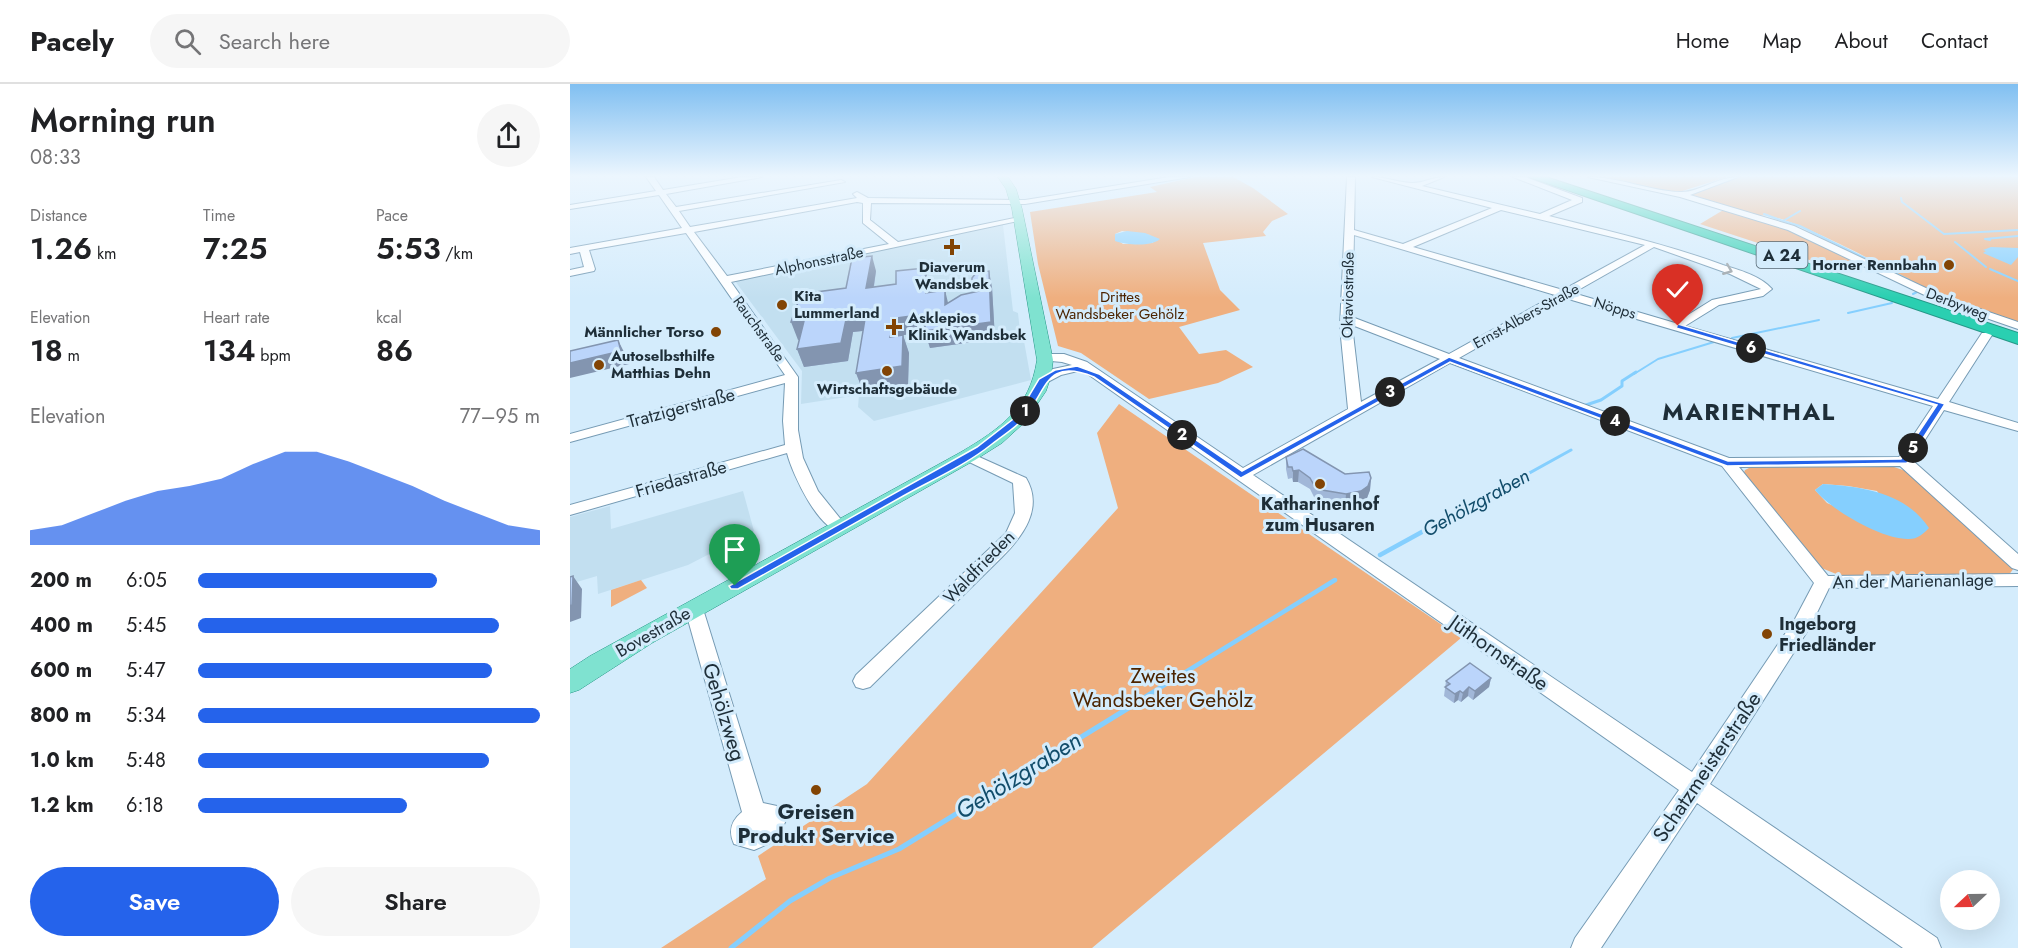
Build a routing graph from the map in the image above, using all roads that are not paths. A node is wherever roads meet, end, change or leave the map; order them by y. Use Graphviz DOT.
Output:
graph roads {
  1 [pos="678,217"];
  2 [pos="763,217"];
  3 [pos="866,217"];
  4 [pos="1350,217"];
  5 [pos="1476,217"];
  6 [pos="1543,217"];
  7 [pos="1654,217"];
  8 [pos="1670,217"];
  9 [pos="1756,217"];
  10 [pos="1019,220"];
  11 [pos="688,230"];
  12 [pos="1349,231"];
  13 [pos="1653,244"];
  14 [pos="896,245"];
  15 [pos="1406,246"];
  16 [pos="584,249"];
  17 [pos="570,251"];
  18 [pos="570,273"];
  19 [pos="724,280"];
  20 [pos="1566,293"];
  21 [pos="1346,319"];
  22 [pos="1678,326"];
  23 [pos="2018,327"];
  24 [pos="2018,332"];
  25 [pos="1986,335"];
  26 [pos="2018,339"];
  27 [pos="1044,357"];
  28 [pos="1449,359"];
  29 [pos="1077,368"];
  30 [pos="1097,375"];
  31 [pos="792,377"];
  32 [pos="1042,381"];
  33 [pos="1941,404"];
  34 [pos="1355,412"];
  35 [pos="2018,427"];
  36 [pos="570,438"];
  37 [pos="793,447"];
  38 [pos="968,456"];
  39 [pos="1904,461"];
  40 [pos="1727,463"];
  41 [pos="1241,475"];
  42 [pos="570,510"];
  43 [pos="839,527"];
  44 [pos="2018,564"];
  45 [pos="2018,580"];
  46 [pos="1823,582"];
  47 [pos="694,609"];
  48 [pos="863,681"];
  49 [pos="570,683"];
  50 [pos="1694,788"];
  51 [pos="755,816"];
  52 [pos="1900,930"];
  53 [pos="1585,948"];
  54 [pos="1921,948"];
  55 [pos="1927,948"];
  1 -- 11 [label="street, Rauchstraße"];
  2 -- 11 [label="street"];
  3 -- 14 [label="street"];
  4 -- 12 [label="street, Oktaviostraße"];
  5 -- 15 [label="street"];
  6 -- 13 [label="street"];
  7 -- 26 [label="highway, A 24"];
  8 -- 24 [label="highway, A 24"];
  9 -- 23 [label="street, Derbyweg"];
  10 -- 14 [label="street, Alphonsstraße"];
  10 -- 27 [label="main road"];
  11 -- 16 [label="street"];
  11 -- 19 [label="street, Rauchstraße"];
  12 -- 15 [label="street, Nöpps"];
  12 -- 21 [label="street, Oktaviostraße"];
  13 -- 20 [label="street, Ernst-Albers-Straße"];
  13 -- 22 [label="street, one-way"];
  14 -- 19 [label="street, Alphonsstraße"];
  15 -- 20 [label="street, Nöpps"];
  16 -- 17 [label="street"];
  16 -- 18 [label="street"];
  19 -- 31 [label="street, Rauchstraße"];
  20 -- 22 [label="street, Nöpps"];
  20 -- 28 [label="street, Ernst-Albers-Straße"];
  21 -- 28 [label="street"];
  21 -- 34 [label="street, Oktaviostraße"];
  22 -- 33 [label="street, Nöpps"];
  25 -- 33 [label="street"];
  27 -- 29 [label="street, Jüthornstraße"];
  27 -- 30 [label="street, Jüthornstraße"];
  27 -- 32 [label="main road, Bovestraße"];
  28 -- 34 [label="street, Ernst-Albers-Straße"];
  28 -- 40 [label="street"];
  29 -- 30 [label="street, Jüthornstraße"];
  29 -- 32 [label="street"];
  30 -- 41 [label="street, Jüthornstraße"];
  31 -- 36 [label="street, Tratzigerstraße"];
  31 -- 37 [label="street, Rauchstraße"];
  32 -- 38 [label="main road, Bovestraße"];
  33 -- 35 [label="street, Nöpps"];
  33 -- 39 [label="street"];
  34 -- 41 [label="street, Ernst-Albers-Straße"];
  37 -- 42 [label="street, Friedastraße"];
  37 -- 43 [label="street, Rauchstraße"];
  38 -- 43 [label="main road, Bovestraße"];
  38 -- 48 [label="street, Waldfrieden"];
  39 -- 40 [label="street"];
  39 -- 44 [label="street, An der Marienanlage"];
  40 -- 46 [label="street, An der Marienanlage"];
  41 -- 50 [label="street, Jüthornstraße"];
  43 -- 47 [label="main road, Bovestraße"];
  45 -- 46 [label="street, An der Marienanlage"];
  46 -- 50 [label="street, Schatzmeisterstraße"];
  47 -- 49 [label="main road, Bovestraße"];
  47 -- 51 [label="street, Gehölzweg"];
  50 -- 52 [label="street, Jüthornstraße"];
  50 -- 53 [label="street, Schatzmeisterstraße"];
  52 -- 54 [label="street, Jüthornstraße"];
  52 -- 55 [label="street, Jüthornstraße"];
}
